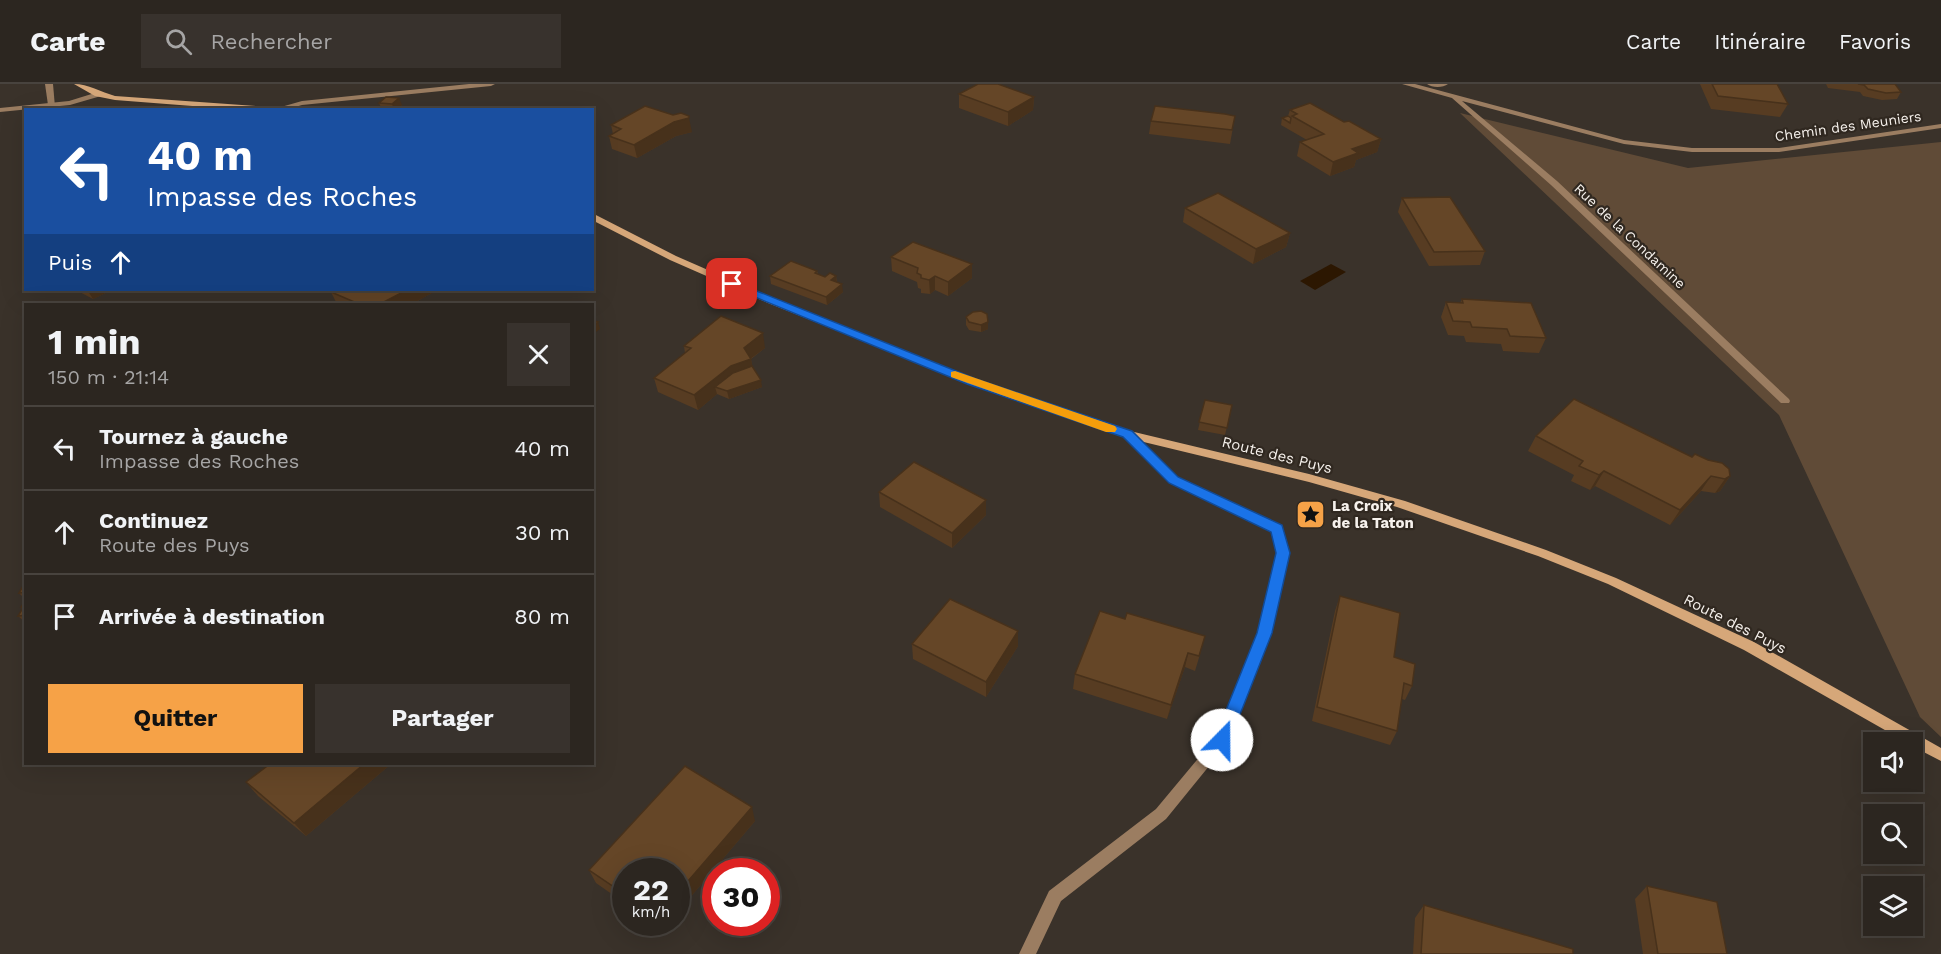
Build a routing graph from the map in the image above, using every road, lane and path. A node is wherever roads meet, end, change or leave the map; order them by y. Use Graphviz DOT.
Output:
graph roads {
  1 [pos="49,84"];
  2 [pos="78,84"];
  3 [pos="491,84"];
  4 [pos="1406,84"];
  5 [pos="1431,84"];
  6 [pos="1444,84"];
  7 [pos="98,94"];
  8 [pos="1452,96"];
  9 [pos="52,105"];
  10 [pos="262,108"];
  11 [pos="282,108"];
  12 [pos="0,110"];
  13 [pos="1941,126"];
  14 [pos="594,217"];
  15 [pos="1785,400"];
  16 [pos="1127,434"];
  17 [pos="1941,755"];
  18 [pos="1027,954"];
  1 -- 9 [label="street"];
  2 -- 7 [label="main road"];
  3 -- 11 [label="street"];
  4 -- 8 [label="street, Chemin des Meuniers"];
  5 -- 6 [label="street"];
  7 -- 9 [label="street"];
  7 -- 10 [label="main road"];
  8 -- 13 [label="street, Chemin des Meuniers"];
  8 -- 15 [label="street, Rue de la Condamine"];
  9 -- 12 [label="street"];
  14 -- 16 [label="main road, Route des Puys"];
  16 -- 17 [label="main road, Route des Puys"];
  16 -- 18 [label="street"];
}
